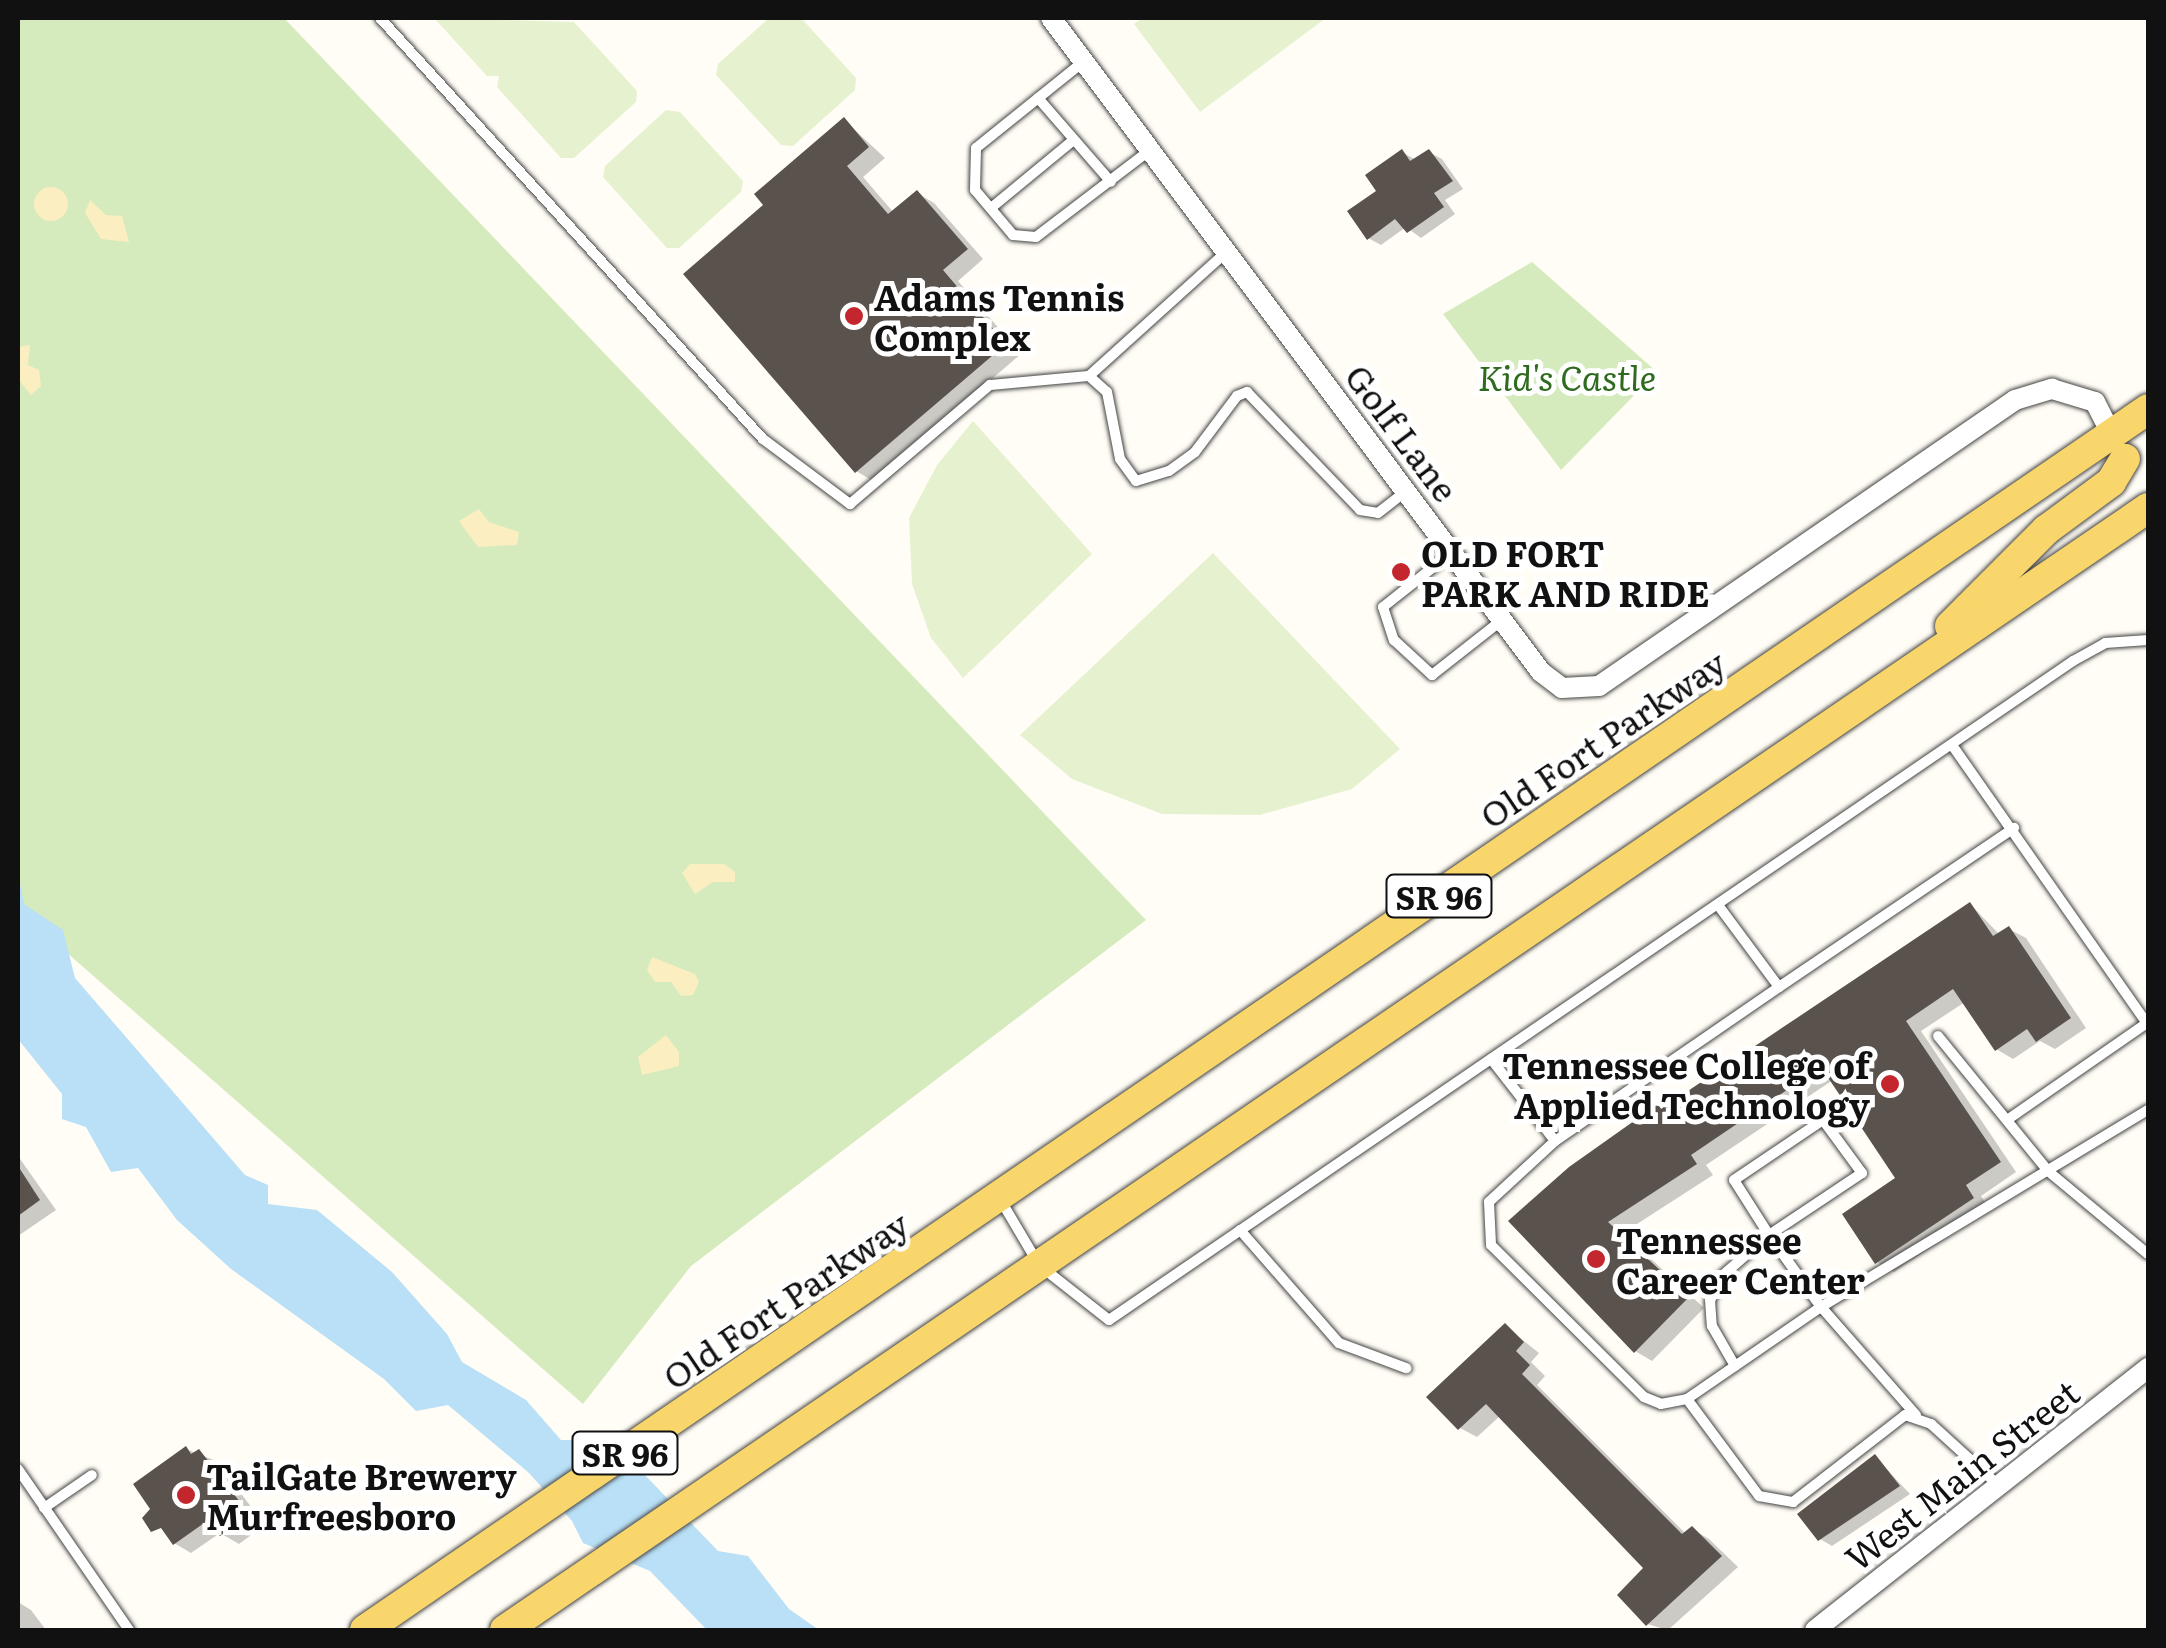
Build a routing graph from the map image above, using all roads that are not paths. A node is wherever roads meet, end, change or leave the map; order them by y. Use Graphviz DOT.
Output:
graph roads {
  1 [pos="380,18"];
  2 [pos="1051,18"];
  3 [pos="1084,61"];
  4 [pos="1038,98"];
  5 [pos="1072,142"];
  6 [pos="1150,150"];
  7 [pos="1111,182"];
  8 [pos="990,208"];
  9 [pos="1226,252"];
  10 [pos="1090,376"];
  11 [pos="2148,409"];
  12 [pos="2118,447"];
  13 [pos="1406,491"];
  14 [pos="2148,505"];
  15 [pos="1452,552"];
  16 [pos="1502,620"];
  17 [pos="2148,640"];
  18 [pos="1898,678"];
  19 [pos="1952,745"];
  20 [pos="2014,828"];
  21 [pos="1718,905"];
  22 [pos="1780,987"];
  23 [pos="2148,1024"];
  24 [pos="1938,1036"];
  25 [pos="1491,1060"];
  26 [pos="2148,1110"];
  27 [pos="2007,1120"];
  28 [pos="1554,1141"];
  29 [pos="2048,1171"];
  30 [pos="999,1197"];
  31 [pos="1240,1230"];
  32 [pos="1769,1235"];
  33 [pos="2148,1254"];
  34 [pos="1040,1265"];
  35 [pos="1820,1307"];
  36 [pos="1735,1366"];
  37 [pos="1406,1368"];
  38 [pos="2148,1368"];
  39 [pos="1687,1399"];
  40 [pos="1916,1415"];
  41 [pos="18,1468"];
  42 [pos="92,1475"];
  43 [pos="1998,1486"];
  44 [pos="44,1508"];
  45 [pos="129,1630"];
  46 [pos="365,1630"];
  47 [pos="505,1630"];
  48 [pos="1814,1630"];
  1 -- 10 [label="lane"];
  2 -- 3 [label="street, Golf Lane"];
  3 -- 4 [label="lane"];
  3 -- 6 [label="street, Golf Lane"];
  4 -- 5 [label="lane"];
  4 -- 8 [label="lane"];
  5 -- 7 [label="lane"];
  5 -- 8 [label="lane"];
  6 -- 7 [label="lane"];
  6 -- 9 [label="street, Golf Lane"];
  7 -- 8 [label="lane"];
  9 -- 10 [label="lane"];
  9 -- 13 [label="street, Golf Lane"];
  10 -- 13 [label="lane"];
  11 -- 12 [label="main road, Old Fort Parkway / SR 96"];
  12 -- 14 [label="main road"];
  12 -- 16 [label="street, Golf Lane"];
  12 -- 18 [label="main road"];
  12 -- 30 [label="main road, Old Fort Parkway / SR 96"];
  13 -- 15 [label="street, Golf Lane"];
  14 -- 18 [label="main road, SR 96"];
  15 -- 16 [label="street, Golf Lane"];
  15 -- 16 [label="lane"];
  17 -- 19 [label="lane"];
  18 -- 34 [label="main road, SR 96"];
  19 -- 20 [label="lane"];
  19 -- 21 [label="lane"];
  20 -- 22 [label="lane"];
  20 -- 23 [label="lane"];
  21 -- 22 [label="lane"];
  21 -- 25 [label="lane"];
  22 -- 28 [label="lane"];
  23 -- 27 [label="lane"];
  24 -- 27 [label="lane"];
  25 -- 28 [label="lane"];
  25 -- 31 [label="lane"];
  26 -- 29 [label="lane"];
  27 -- 29 [label="lane"];
  28 -- 39 [label="lane"];
  29 -- 33 [label="lane"];
  29 -- 35 [label="lane"];
  30 -- 34 [label="lane"];
  30 -- 46 [label="main road, Old Fort Parkway / SR 96"];
  31 -- 34 [label="lane"];
  31 -- 37 [label="lane"];
  32 -- 32 [label="lane"];
  32 -- 35 [label="lane"];
  32 -- 36 [label="lane"];
  34 -- 47 [label="main road, SR 96"];
  35 -- 36 [label="lane"];
  35 -- 40 [label="lane"];
  36 -- 39 [label="lane"];
  38 -- 43 [label="street, West Main Street"];
  39 -- 40 [label="lane"];
  40 -- 43 [label="lane"];
  41 -- 44 [label="lane"];
  42 -- 44 [label="lane"];
  43 -- 48 [label="street, West Main Street"];
  44 -- 45 [label="lane"];
}
